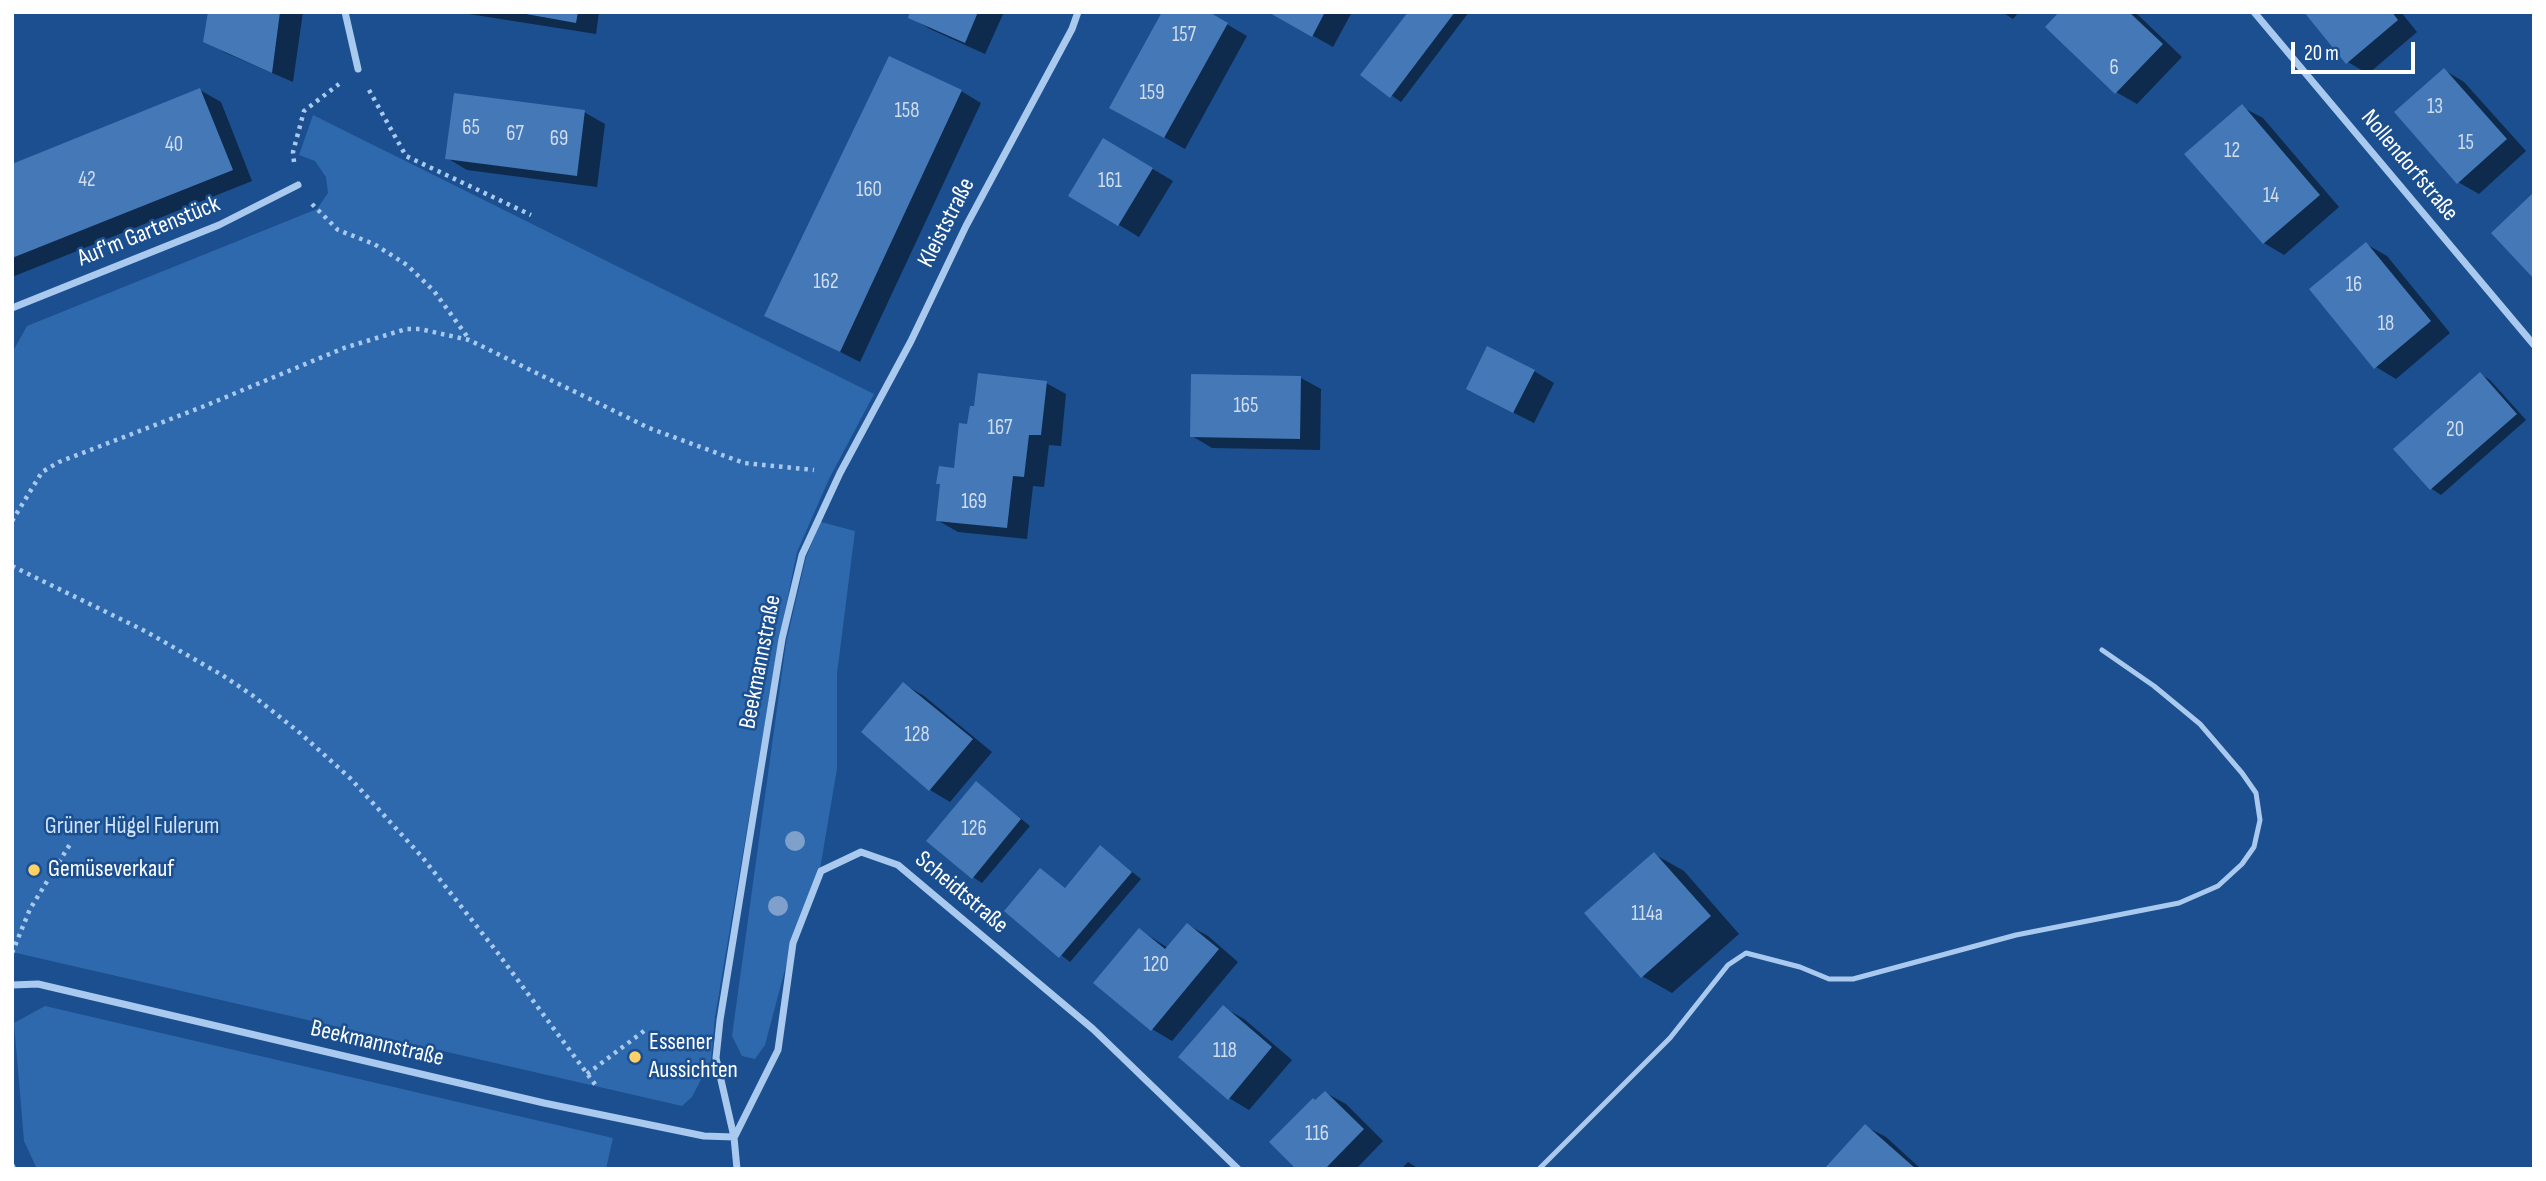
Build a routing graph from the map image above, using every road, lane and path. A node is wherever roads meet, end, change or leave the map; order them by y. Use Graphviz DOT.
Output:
graph roads {
  1 [pos="345,12"];
  2 [pos="1079,12"];
  3 [pos="2254,12"];
  4 [pos="358,69"];
  5 [pos="298,185"];
  6 [pos="531,215"];
  7 [pos="12,308"];
  8 [pos="469,340"];
  9 [pos="2534,345"];
  10 [pos="850,452"];
  11 [pos="840,473"];
  12 [pos="12,521"];
  13 [pos="12,566"];
  14 [pos="2102,650"];
  15 [pos="72,841"];
  16 [pos="12,953"];
  17 [pos="12,985"];
  18 [pos="644,1031"];
  19 [pos="587,1074"];
  20 [pos="606,1116"];
  21 [pos="734,1137"];
  22 [pos="737,1169"];
  23 [pos="1238,1169"];
  24 [pos="1539,1169"];
  1 -- 4 [label="street"];
  2 -- 10 [label="street, Kleiststraße"];
  3 -- 9 [label="street, Nollendorfstraße"];
  4 -- 5 [label="path"];
  4 -- 6 [label="path"];
  5 -- 7 [label="street, Auf'm Gartenstück"];
  5 -- 8 [label="path"];
  8 -- 11 [label="path"];
  8 -- 12 [label="path"];
  10 -- 11 [label="street, Beekmannstraße"];
  11 -- 21 [label="street, Beekmannstraße"];
  13 -- 19 [label="path"];
  14 -- 24 [label="lane"];
  15 -- 16 [label="path"];
  17 -- 20 [label="street, Beekmannstraße"];
  18 -- 19 [label="path"];
  19 -- 20 [label="path"];
  20 -- 21 [label="street, Beekmannstraße"];
  21 -- 22 [label="street, Beekmannstraße"];
  21 -- 23 [label="street, Scheidtstraße"];
}
